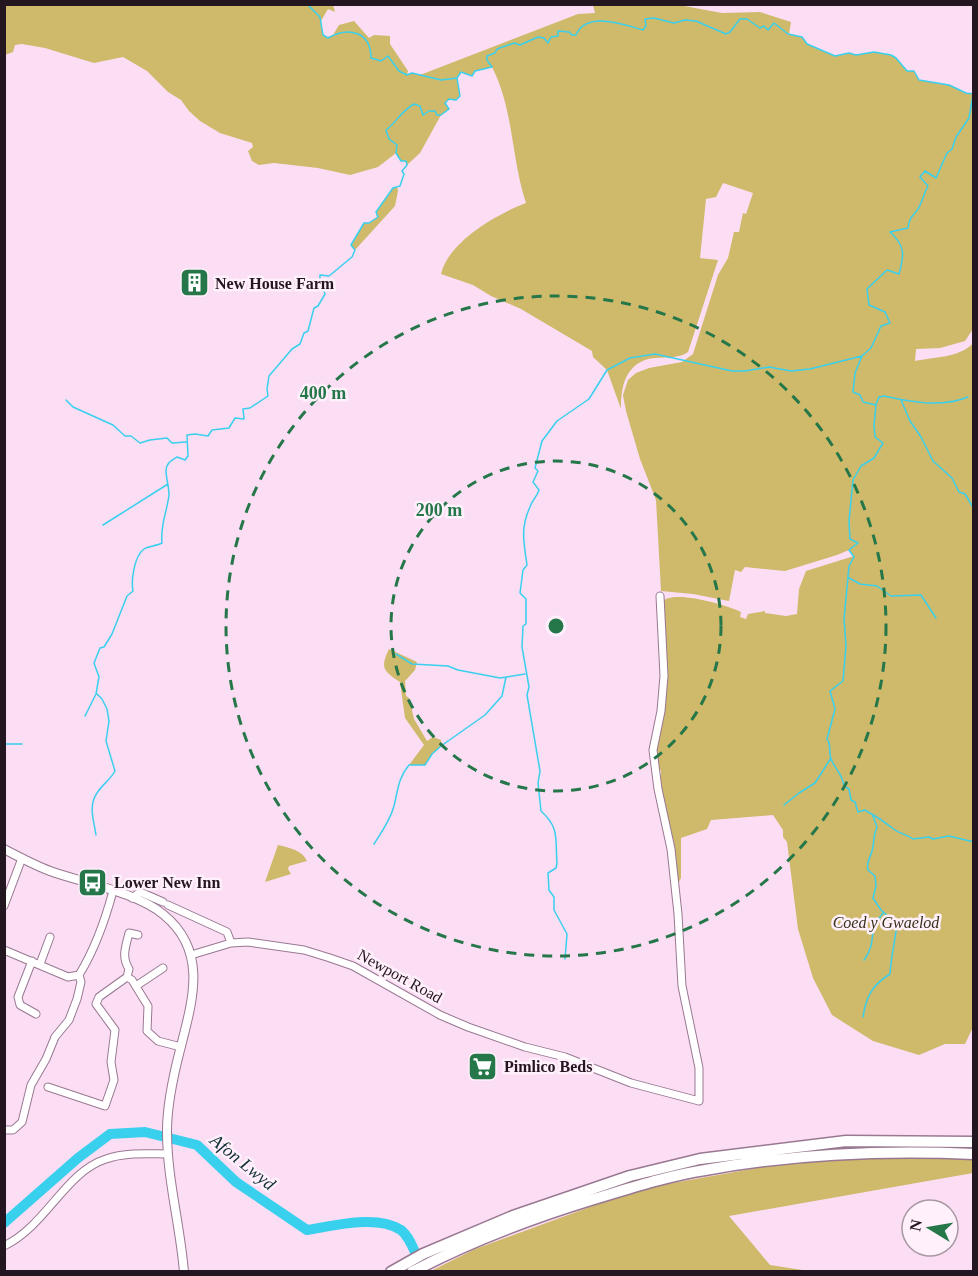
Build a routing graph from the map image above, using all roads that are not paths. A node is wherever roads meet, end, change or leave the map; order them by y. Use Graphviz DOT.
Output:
graph roads {
  1 [pos="660,596"];
  2 [pos="4,849"];
  3 [pos="22,858"];
  4 [pos="113,891"];
  5 [pos="132,898"];
  6 [pos="4,906"];
  7 [pos="138,935"];
  8 [pos="50,937"];
  9 [pos="231,943"];
  10 [pos="4,950"];
  11 [pos="191,955"];
  12 [pos="36,963"];
  13 [pos="163,968"];
  14 [pos="79,975"];
  15 [pos="128,977"];
  16 [pos="136,986"];
  17 [pos="36,1014"];
  18 [pos="181,1047"];
  19 [pos="48,1087"];
  20 [pos="4,1130"];
  21 [pos="974,1142"];
  22 [pos="167,1154"];
  23 [pos="974,1154"];
  24 [pos="4,1246"];
  25 [pos="425,1259"];
  26 [pos="409,1268"];
  27 [pos="184,1272"];
  28 [pos="391,1272"];
  1 -- 9 [label="street, Newport Road"];
  2 -- 3 [label="street"];
  3 -- 4 [label="street"];
  3 -- 6 [label="street"];
  4 -- 5 [label="street"];
  4 -- 14 [label="street"];
  5 -- 9 [label="street"];
  5 -- 11 [label="street"];
  7 -- 15 [label="street"];
  8 -- 12 [label="street"];
  9 -- 11 [label="street, Newport Road"];
  10 -- 12 [label="street"];
  11 -- 18 [label="street"];
  12 -- 14 [label="street"];
  12 -- 17 [label="street"];
  13 -- 16 [label="street"];
  14 -- 20 [label="street"];
  15 -- 16 [label="street"];
  15 -- 19 [label="street"];
  16 -- 18 [label="street"];
  18 -- 22 [label="street"];
  21 -- 25 [label="highway"];
  22 -- 24 [label="street"];
  22 -- 27 [label="street"];
  23 -- 25 [label="highway"];
  25 -- 26 [label="highway"];
  26 -- 28 [label="highway"];
}
